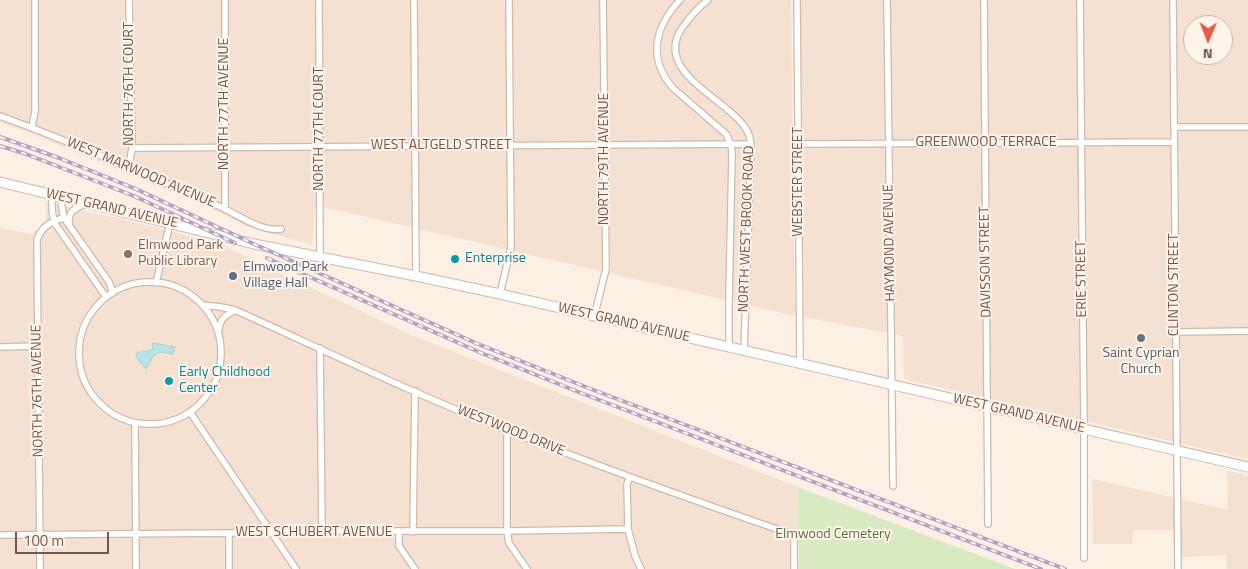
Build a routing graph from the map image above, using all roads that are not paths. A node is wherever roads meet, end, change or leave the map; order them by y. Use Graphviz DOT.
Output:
graph roads {
  1 [pos="34,0"];
  2 [pos="130,0"];
  3 [pos="225,0"];
  4 [pos="319,0"];
  5 [pos="414,0"];
  6 [pos="508,0"];
  7 [pos="603,0"];
  8 [pos="680,0"];
  9 [pos="708,0"];
  10 [pos="797,0"];
  11 [pos="887,0"];
  12 [pos="984,0"];
  13 [pos="1080,0"];
  14 [pos="1173,0"];
  15 [pos="0,116"];
  16 [pos="32,127"];
  17 [pos="1174,127"];
  18 [pos="1248,127"];
  19 [pos="1174,142"];
  20 [pos="984,143"];
  21 [pos="1081,143"];
  22 [pos="731,144"];
  23 [pos="750,144"];
  24 [pos="798,144"];
  25 [pos="889,144"];
  26 [pos="604,145"];
  27 [pos="320,146"];
  28 [pos="415,146"];
  29 [pos="510,146"];
  30 [pos="226,147"];
  31 [pos="132,148"];
  32 [pos="129,167"];
  33 [pos="0,182"];
  34 [pos="56,196"];
  35 [pos="87,203"];
  36 [pos="225,209"];
  37 [pos="64,218"];
  38 [pos="54,220"];
  39 [pos="170,223"];
  40 [pos="70,226"];
  41 [pos="281,229"];
  42 [pos="320,257"];
  43 [pos="416,276"];
  44 [pos="156,282"];
  45 [pos="113,293"];
  46 [pos="500,294"];
  47 [pos="106,298"];
  48 [pos="202,304"];
  49 [pos="235,310"];
  50 [pos="594,317"];
  51 [pos="219,330"];
  52 [pos="1248,331"];
  53 [pos="1176,332"];
  54 [pos="38,346"];
  55 [pos="0,347"];
  56 [pos="729,347"];
  57 [pos="320,348"];
  58 [pos="744,351"];
  59 [pos="800,364"];
  60 [pos="891,385"];
  61 [pos="415,392"];
  62 [pos="987,406"];
  63 [pos="190,412"];
  64 [pos="135,423"];
  65 [pos="1084,429"];
  66 [pos="508,430"];
  67 [pos="1176,450"];
  68 [pos="1248,467"];
  69 [pos="630,477"];
  70 [pos="893,486"];
  71 [pos="988,524"];
  72 [pos="628,529"];
  73 [pos="322,531"];
  74 [pos="507,531"];
  75 [pos="271,532"];
  76 [pos="399,532"];
  77 [pos="413,532"];
  78 [pos="229,533"];
  79 [pos="40,534"];
  80 [pos="135,534"];
  81 [pos="0,535"];
  82 [pos="1084,558"];
  83 [pos="40,569"];
  84 [pos="136,569"];
  85 [pos="229,569"];
  86 [pos="296,569"];
  87 [pos="415,569"];
  88 [pos="527,569"];
  89 [pos="641,569"];
  90 [pos="794,569"];
  91 [pos="1178,569"];
  1 -- 16 [label="street"];
  2 -- 31 [label="street, NORTH 76TH COURT"];
  3 -- 30 [label="street, NORTH 77TH AVENUE"];
  4 -- 27 [label="street, NORTH 77TH COURT"];
  5 -- 28 [label="street"];
  6 -- 29 [label="street"];
  7 -- 26 [label="street, NORTH 79TH AVENUE"];
  8 -- 22 [label="street"];
  9 -- 23 [label="street, NORTH WEST BROOK ROAD"];
  10 -- 24 [label="street, WEBSTER STREET"];
  11 -- 25 [label="street, HAYMOND AVENUE"];
  12 -- 20 [label="street, DAVISSON STREET"];
  13 -- 21 [label="street, ERIE STREET"];
  14 -- 17 [label="street, CLINTON STREET"];
  15 -- 16 [label="street, WEST MARWOOD AVENUE"];
  16 -- 32 [label="street, WEST MARWOOD AVENUE"];
  17 -- 18 [label="street"];
  17 -- 19 [label="street, CLINTON STREET"];
  19 -- 21 [label="street, GREENWOOD TERRACE"];
  19 -- 53 [label="street, CLINTON STREET"];
  20 -- 21 [label="street, GREENWOOD TERRACE"];
  20 -- 25 [label="street, GREENWOOD TERRACE"];
  20 -- 62 [label="street, DAVISSON STREET"];
  21 -- 65 [label="street, ERIE STREET"];
  22 -- 23 [label="street, WEST ALTGELD STREET"];
  22 -- 26 [label="street, WEST ALTGELD STREET"];
  22 -- 56 [label="street"];
  23 -- 58 [label="street, NORTH WEST BROOK ROAD"];
  24 -- 25 [label="street, GREENWOOD TERRACE"];
  24 -- 59 [label="street, WEBSTER STREET"];
  25 -- 60 [label="street, HAYMOND AVENUE"];
  26 -- 29 [label="street, WEST ALTGELD STREET"];
  26 -- 50 [label="street, NORTH 79TH AVENUE"];
  27 -- 28 [label="street, WEST ALTGELD STREET"];
  27 -- 30 [label="street, WEST ALTGELD STREET"];
  27 -- 42 [label="street, NORTH 77TH COURT"];
  28 -- 29 [label="street, WEST ALTGELD STREET"];
  28 -- 43 [label="street"];
  29 -- 46 [label="street"];
  30 -- 31 [label="street, WEST ALTGELD STREET"];
  30 -- 36 [label="street, NORTH 77TH AVENUE"];
  31 -- 32 [label="street, NORTH 76TH COURT"];
  32 -- 36 [label="street, WEST MARWOOD AVENUE"];
  33 -- 34 [label="main road, WEST GRAND AVENUE"];
  34 -- 35 [label="main road, WEST GRAND AVENUE"];
  34 -- 37 [label="street"];
  34 -- 38 [label="street"];
  35 -- 39 [label="main road, WEST GRAND AVENUE"];
  35 -- 40 [label="street"];
  36 -- 41 [label="street, WEST MARWOOD AVENUE"];
  37 -- 38 [label="street"];
  37 -- 40 [label="street"];
  38 -- 47 [label="street"];
  38 -- 54 [label="street, NORTH 76TH AVENUE"];
  39 -- 42 [label="main road, WEST GRAND AVENUE"];
  39 -- 44 [label="street"];
  40 -- 45 [label="street"];
  42 -- 43 [label="main road, WEST GRAND AVENUE"];
  43 -- 46 [label="main road, WEST GRAND AVENUE"];
  44 -- 45 [label="street"];
  44 -- 48 [label="street"];
  45 -- 47 [label="street"];
  46 -- 50 [label="main road, WEST GRAND AVENUE"];
  47 -- 64 [label="street"];
  48 -- 49 [label="street, WESTWOOD DRIVE"];
  48 -- 51 [label="street"];
  49 -- 51 [label="street"];
  49 -- 57 [label="street, WESTWOOD DRIVE"];
  50 -- 56 [label="main road, WEST GRAND AVENUE"];
  51 -- 63 [label="street"];
  52 -- 53 [label="street"];
  53 -- 67 [label="street, CLINTON STREET"];
  54 -- 55 [label="street"];
  54 -- 79 [label="street, NORTH 76TH AVENUE"];
  56 -- 58 [label="main road, WEST GRAND AVENUE"];
  57 -- 61 [label="street, WESTWOOD DRIVE"];
  57 -- 73 [label="street"];
  58 -- 59 [label="main road, WEST GRAND AVENUE"];
  59 -- 60 [label="main road, WEST GRAND AVENUE"];
  60 -- 62 [label="main road, WEST GRAND AVENUE"];
  60 -- 70 [label="street, HAYMOND AVENUE"];
  61 -- 66 [label="street, WESTWOOD DRIVE"];
  61 -- 77 [label="street"];
  62 -- 65 [label="main road, WEST GRAND AVENUE"];
  62 -- 71 [label="street, DAVISSON STREET"];
  63 -- 64 [label="street"];
  63 -- 75 [label="street"];
  64 -- 80 [label="street"];
  65 -- 67 [label="main road, WEST GRAND AVENUE"];
  65 -- 82 [label="street, ERIE STREET"];
  66 -- 69 [label="street, WESTWOOD DRIVE"];
  66 -- 74 [label="street"];
  67 -- 68 [label="main road, WEST GRAND AVENUE"];
  67 -- 91 [label="street, CLINTON STREET"];
  69 -- 72 [label="street"];
  69 -- 90 [label="street, WESTWOOD DRIVE"];
  72 -- 74 [label="street, WEST SCHUBERT AVENUE"];
  72 -- 89 [label="street"];
  73 -- 75 [label="street, WEST SCHUBERT AVENUE"];
  73 -- 76 [label="street, WEST SCHUBERT AVENUE"];
  74 -- 77 [label="street, WEST SCHUBERT AVENUE"];
  74 -- 88 [label="street"];
  75 -- 78 [label="street, WEST SCHUBERT AVENUE"];
  75 -- 86 [label="street"];
  76 -- 77 [label="street, WEST SCHUBERT AVENUE"];
  76 -- 87 [label="street"];
  78 -- 80 [label="street, WEST SCHUBERT AVENUE"];
  78 -- 85 [label="street"];
  79 -- 80 [label="street, WEST SCHUBERT AVENUE"];
  79 -- 81 [label="street, WEST SCHUBERT AVENUE"];
  79 -- 83 [label="street, NORTH 76TH AVENUE"];
  80 -- 84 [label="street"];
}
